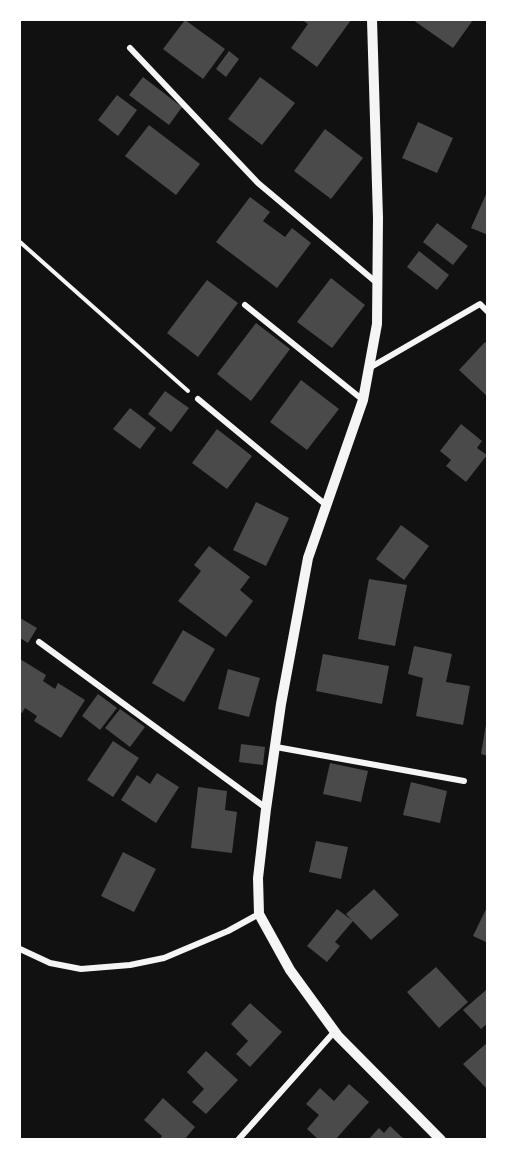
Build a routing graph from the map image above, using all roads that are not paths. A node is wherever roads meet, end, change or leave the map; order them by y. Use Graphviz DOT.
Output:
graph roads {
  1 [pos="372,20"];
  2 [pos="129,48"];
  3 [pos="378,283"];
  4 [pos="488,299"];
  5 [pos="480,304"];
  6 [pos="245,305"];
  7 [pos="488,312"];
  8 [pos="371,367"];
  9 [pos="198,399"];
  10 [pos="363,400"];
  11 [pos="327,505"];
  12 [pos="39,642"];
  13 [pos="276,747"];
  14 [pos="464,781"];
  15 [pos="266,809"];
  16 [pos="259,914"];
  17 [pos="20,949"];
  18 [pos="335,1031"];
  19 [pos="238,1140"];
  20 [pos="441,1140"];
  1 -- 3 [label="street"];
  2 -- 3 [label="street"];
  3 -- 8 [label="street"];
  4 -- 5 [label="street"];
  5 -- 7 [label="street"];
  5 -- 8 [label="street"];
  6 -- 10 [label="street"];
  8 -- 10 [label="street"];
  9 -- 11 [label="street"];
  10 -- 11 [label="street"];
  11 -- 13 [label="street"];
  12 -- 15 [label="street"];
  13 -- 14 [label="street"];
  13 -- 15 [label="street"];
  15 -- 16 [label="street"];
  16 -- 17 [label="street"];
  16 -- 18 [label="street"];
  18 -- 19 [label="street"];
  18 -- 20 [label="street"];
}
